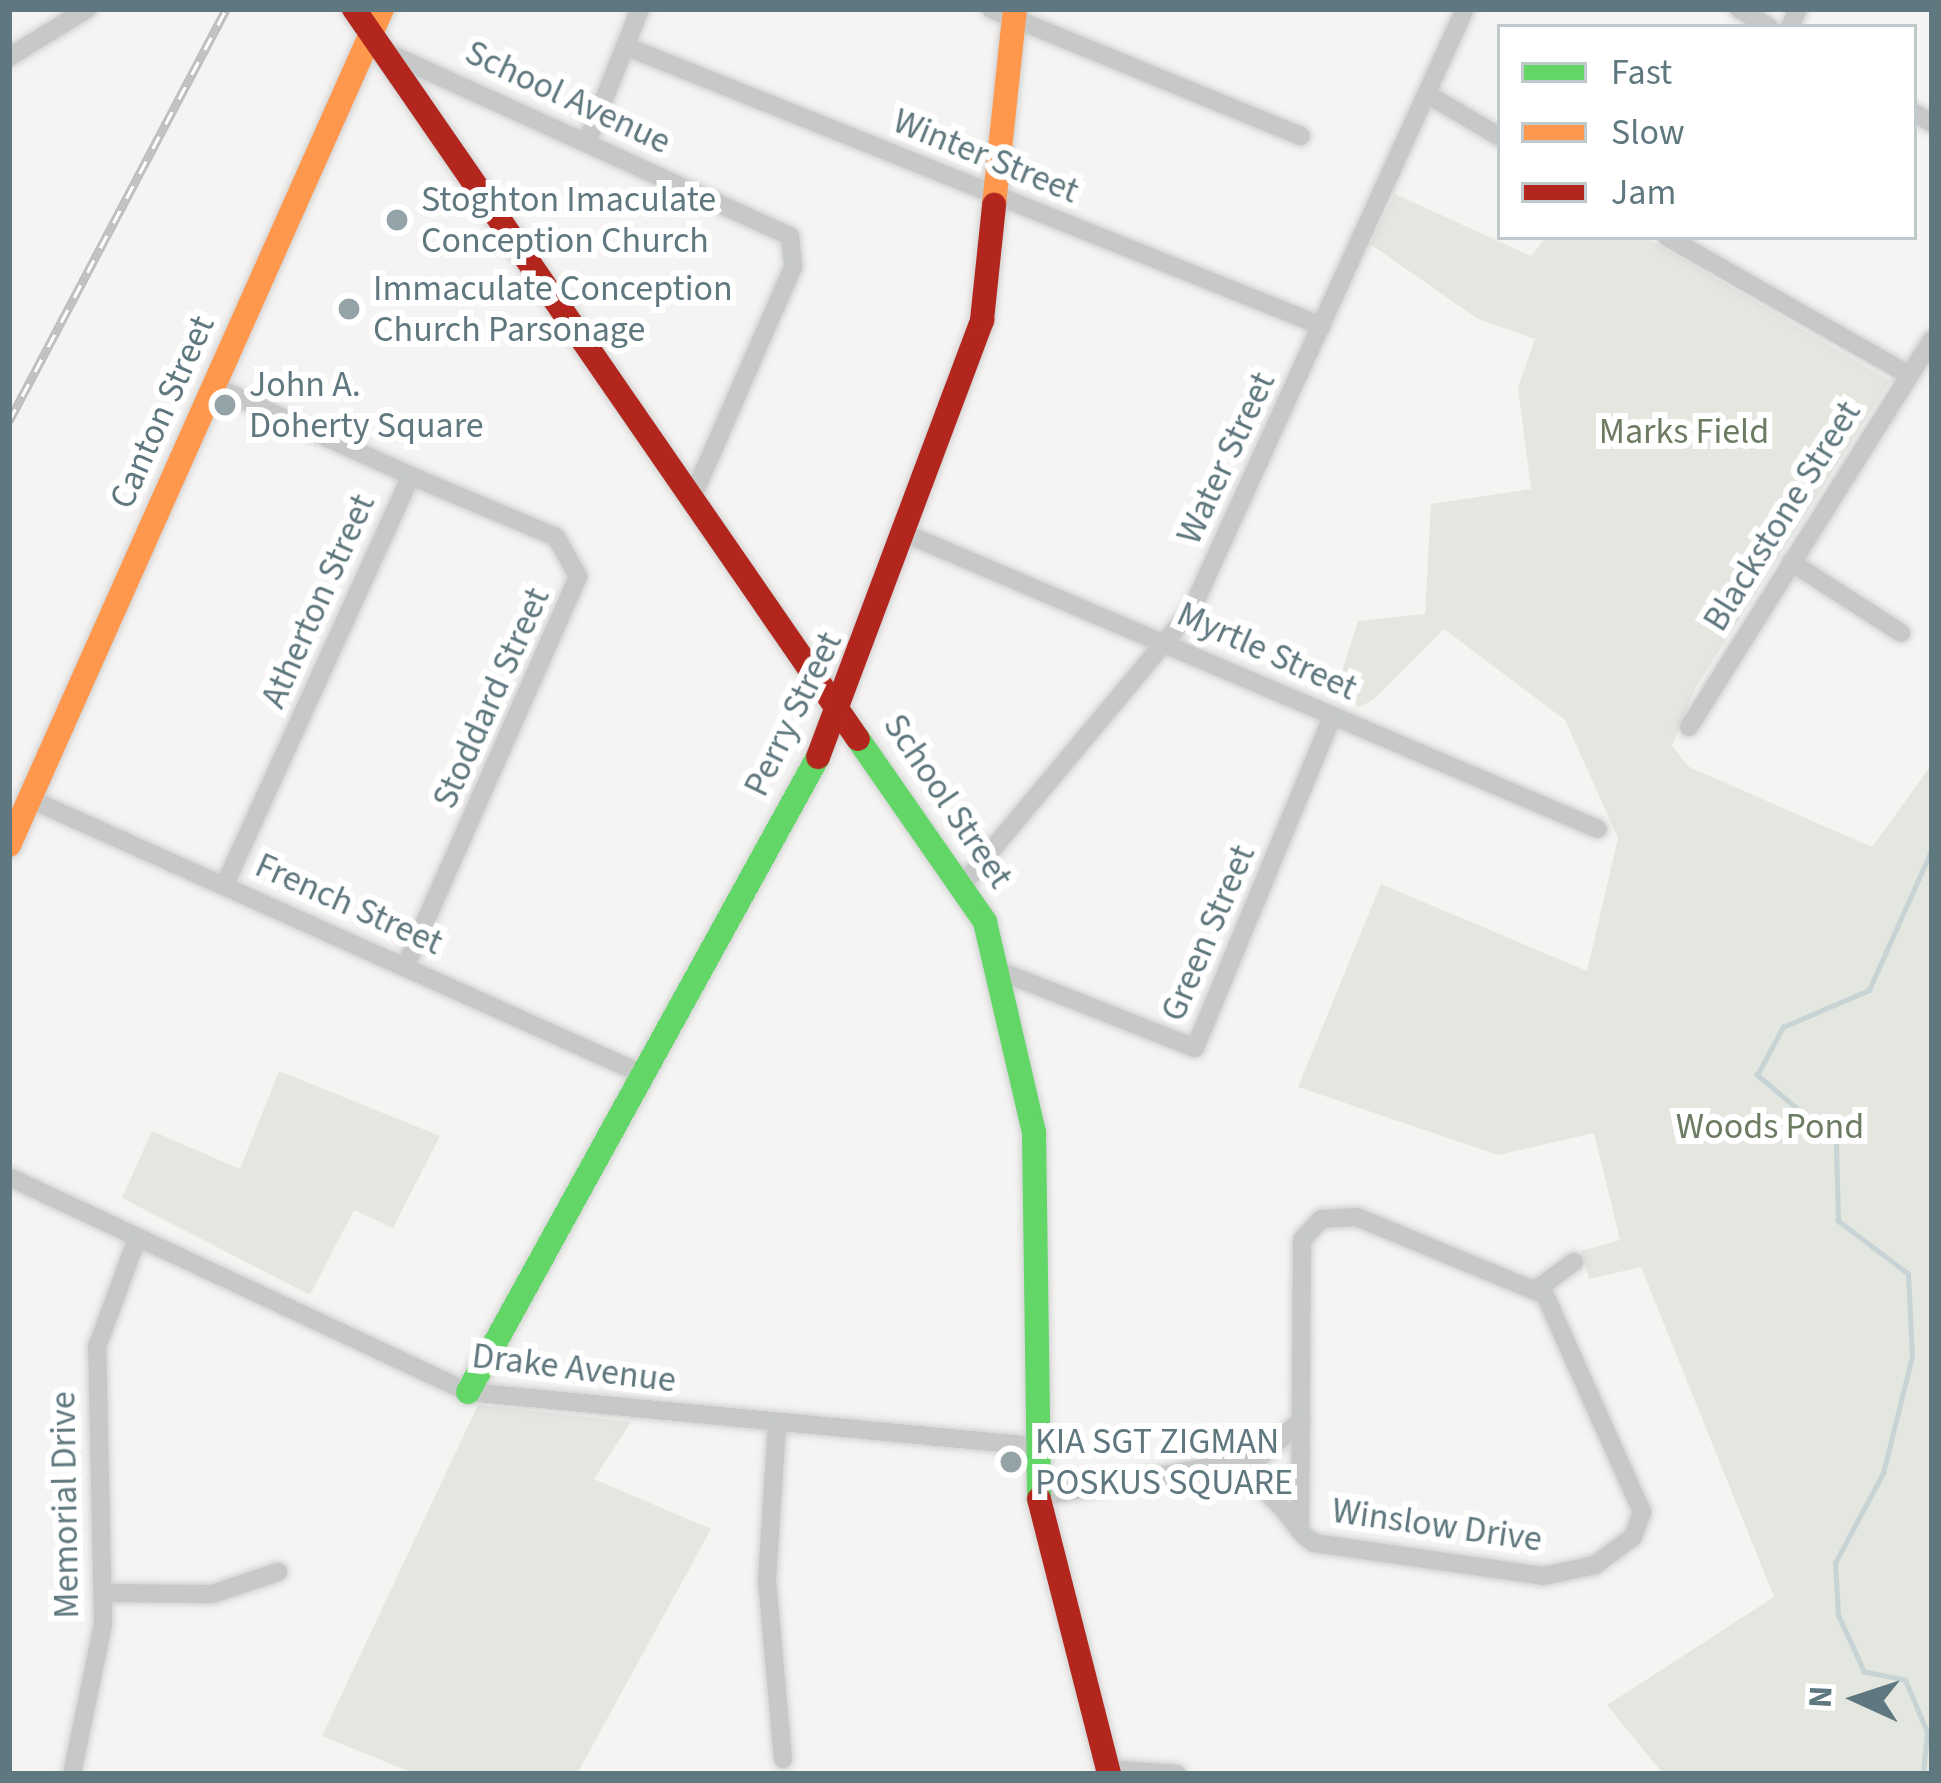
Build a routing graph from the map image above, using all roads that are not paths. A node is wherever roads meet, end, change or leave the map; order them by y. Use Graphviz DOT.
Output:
graph roads {
  1 [pos="87,9"];
  2 [pos="354,9"];
  3 [pos="382,9"];
  4 [pos="640,9"];
  5 [pos="1466,9"];
  6 [pos="1006,13"];
  7 [pos="378,43"];
  8 [pos="626,46"];
  9 [pos="9,57"];
  10 [pos="1427,94"];
  11 [pos="1497,135"];
  12 [pos="1300,136"];
  13 [pos="587,142"];
  14 [pos="996,196"];
  15 [pos="1672,240"];
  16 [pos="1322,326"];
  17 [pos="1932,340"];
  18 [pos="1910,375"];
  19 [pos="213,386"];
  20 [pos="411,476"];
  21 [pos="692,498"];
  22 [pos="909,536"];
  23 [pos="1791,562"];
  24 [pos="1901,633"];
  25 [pos="1170,643"];
  26 [pos="843,711"];
  27 [pos="1332,717"];
  28 [pos="1690,727"];
  29 [pos="29,799"];
  30 [pos="1598,830"];
  31 [pos="9,845"];
  32 [pos="965,881"];
  33 [pos="225,885"];
  34 [pos="406,965"];
  35 [pos="1002,972"];
  36 [pos="640,1073"];
  37 [pos="9,1177"];
  38 [pos="137,1239"];
  39 [pos="1574,1262"];
  40 [pos="1537,1289"];
  41 [pos="468,1392"];
  42 [pos="1303,1419"];
  43 [pos="777,1425"];
  44 [pos="1033,1447"];
  45 [pos="1228,1463"];
  46 [pos="1038,1497"];
  47 [pos="1300,1531"];
  48 [pos="278,1572"];
  49 [pos="104,1593"];
  50 [pos="783,1759"];
  51 [pos="1109,1772"];
  52 [pos="72,1774"];
  53 [pos="1177,1774"];
  1 -- 9 [label="street"];
  2 -- 7 [label="street, School Street"];
  3 -- 7 [label="street, Canton Street"];
  4 -- 8 [label="street"];
  5 -- 10 [label="street, Water Street"];
  6 -- 12 [label="street"];
  6 -- 14 [label="street, Perry Street"];
  7 -- 13 [label="street, School Avenue"];
  7 -- 19 [label="street, Canton Street"];
  7 -- 21 [label="street, School Street"];
  8 -- 13 [label="street"];
  8 -- 14 [label="street, Winter Street"];
  10 -- 11 [label="street"];
  10 -- 16 [label="street, Water Street"];
  13 -- 21 [label="street, School Avenue"];
  14 -- 16 [label="street, Winter Street"];
  14 -- 22 [label="street, Perry Street"];
  15 -- 18 [label="street"];
  16 -- 25 [label="street, Water Street"];
  17 -- 18 [label="street, Blackstone Street"];
  18 -- 23 [label="street, Blackstone Street"];
  19 -- 20 [label="street, Atherton Street"];
  19 -- 29 [label="street, Canton Street"];
  20 -- 33 [label="street, Atherton Street"];
  20 -- 34 [label="street, Stoddard Street"];
  21 -- 26 [label="street, School Street"];
  22 -- 25 [label="street, Myrtle Street"];
  22 -- 26 [label="street, Perry Street"];
  23 -- 24 [label="street"];
  23 -- 28 [label="street, Blackstone Street"];
  25 -- 27 [label="street, Myrtle Street"];
  25 -- 32 [label="street, Water Street"];
  26 -- 32 [label="street, School Street"];
  26 -- 36 [label="street, Perry Street"];
  27 -- 30 [label="street, Myrtle Street"];
  27 -- 35 [label="street, Green Street"];
  29 -- 31 [label="street, Canton Street"];
  29 -- 33 [label="street, French Street"];
  32 -- 35 [label="street, School Street"];
  33 -- 34 [label="street, French Street"];
  34 -- 36 [label="street, French Street"];
  35 -- 44 [label="street, School Street"];
  36 -- 41 [label="street, Perry Street"];
  37 -- 38 [label="street, Drake Avenue"];
  38 -- 41 [label="street, Drake Avenue"];
  38 -- 49 [label="street, Memorial Drive"];
  39 -- 40 [label="street"];
  40 -- 42 [label="street, Winslow Drive"];
  40 -- 47 [label="street, Winslow Drive"];
  41 -- 43 [label="street, Drake Avenue"];
  42 -- 45 [label="street"];
  42 -- 47 [label="street, Winslow Drive"];
  43 -- 44 [label="street, Drake Avenue"];
  43 -- 50 [label="street"];
  44 -- 46 [label="street, School Street"];
  45 -- 46 [label="street"];
  45 -- 47 [label="street, Winslow Drive"];
  46 -- 51 [label="street, School Street"];
  48 -- 49 [label="street"];
  49 -- 52 [label="street, Memorial Drive"];
  51 -- 53 [label="street"];
}
